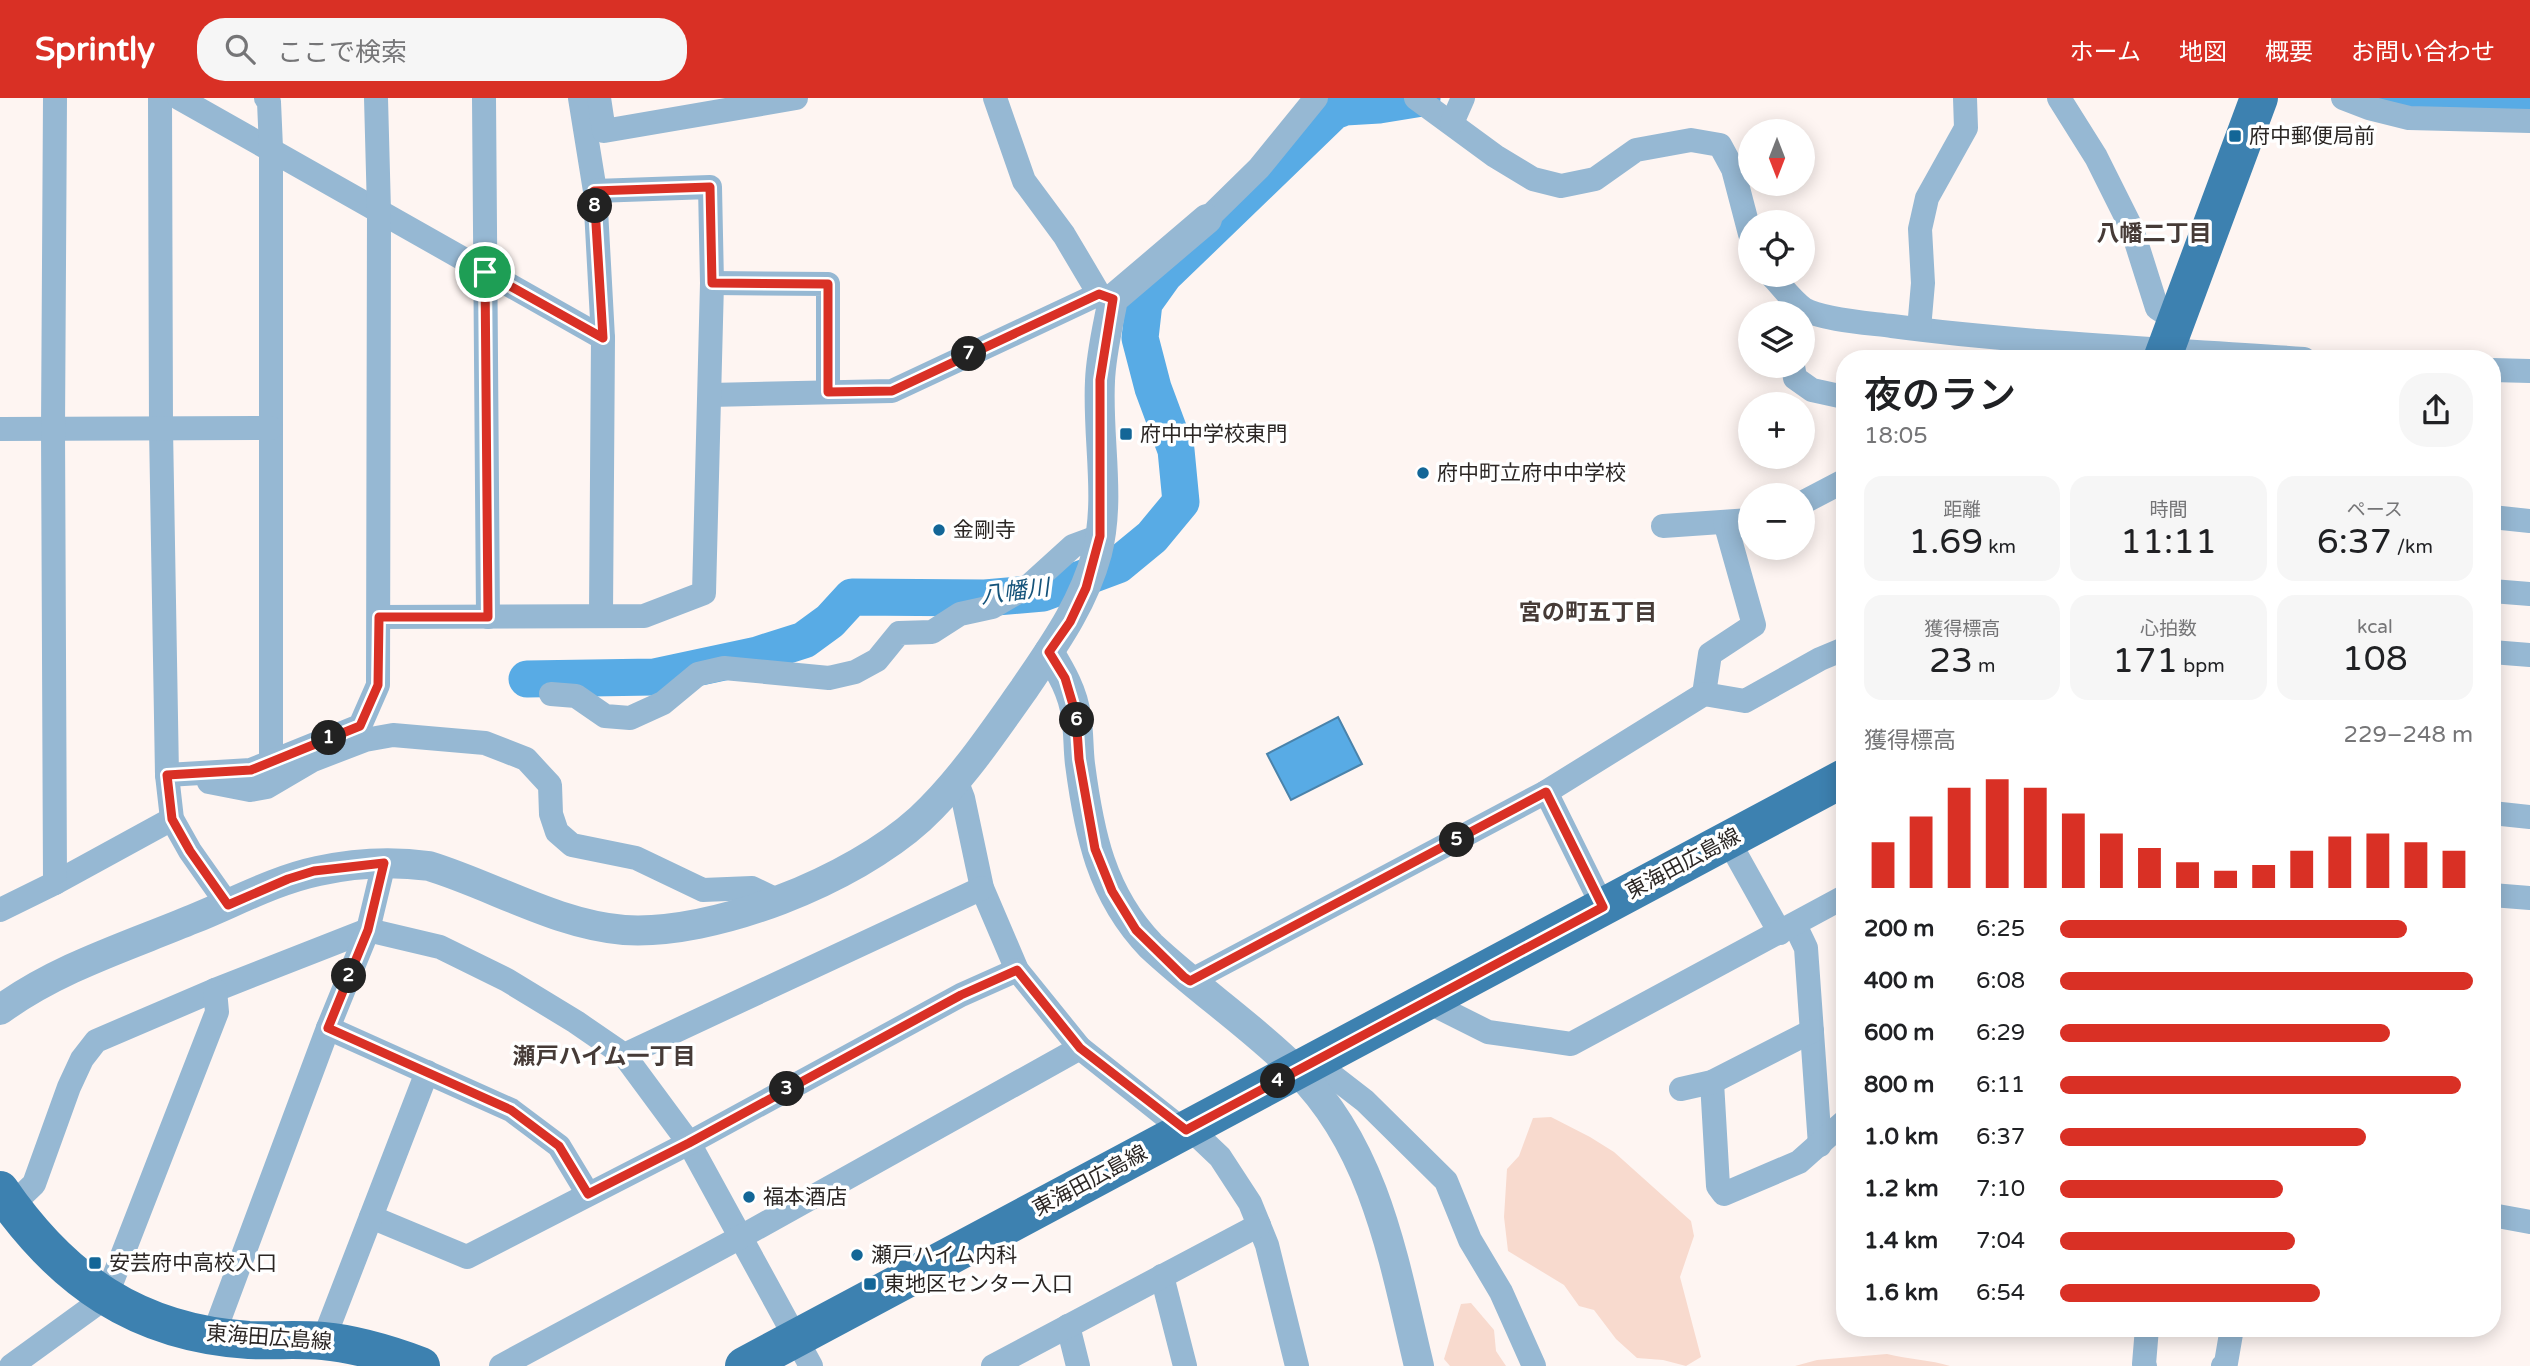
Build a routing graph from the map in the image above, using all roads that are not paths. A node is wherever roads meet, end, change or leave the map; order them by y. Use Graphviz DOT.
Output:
graph roads {
  1 [pos="55,98"];
  2 [pos="160,98"];
  3 [pos="179,98"];
  4 [pos="267,98"];
  5 [pos="376,98"];
  6 [pos="484,98"];
  7 [pos="580,98"];
  8 [pos="599,98"];
  9 [pos="796,98"];
  10 [pos="995,98"];
  11 [pos="1316,98"];
  12 [pos="1416,98"];
  13 [pos="1463,98"];
  14 [pos="1965,98"];
  15 [pos="2059,98"];
  16 [pos="2259,98"];
  17 [pos="2343,98"];
  18 [pos="2530,121"];
  19 [pos="1452,123"];
  20 [pos="271,148"];
  21 [pos="594,191"];
  22 [pos="1744,210"];
  23 [pos="379,211"];
  24 [pos="1207,219"];
  25 [pos="485,272"];
  26 [pos="712,283"];
  27 [pos="1781,287"];
  28 [pos="1106,296"];
  29 [pos="1792,301"];
  30 [pos="1815,315"];
  31 [pos="1919,329"];
  32 [pos="603,338"];
  33 [pos="2168,344"];
  34 [pos="2204,350"];
  35 [pos="2501,370"];
  36 [pos="2530,371"];
  37 [pos="1795,378"];
  38 [pos="828,392"];
  39 [pos="710,395"];
  40 [pos="1836,395"];
  41 [pos="161,428"];
  42 [pos="271,428"];
  43 [pos="0,429"];
  44 [pos="53,429"];
  45 [pos="1836,485"];
  46 [pos="1815,496"];
  47 [pos="2501,518"];
  48 [pos="1738,521"];
  49 [pos="2530,521"];
  50 [pos="1725,522"];
  51 [pos="1663,526"];
  52 [pos="1100,536"];
  53 [pos="2501,592"];
  54 [pos="2530,594"];
  55 [pos="601,615"];
  56 [pos="379,617"];
  57 [pos="488,617"];
  58 [pos="1049,652"];
  59 [pos="1836,652"];
  60 [pos="2501,653"];
  61 [pos="2530,655"];
  62 [pos="551,694"];
  63 [pos="1703,694"];
  64 [pos="271,761"];
  65 [pos="167,775"];
  66 [pos="957,780"];
  67 [pos="1836,782"];
  68 [pos="1546,792"];
  69 [pos="2501,814"];
  70 [pos="2530,817"];
  71 [pos="172,819"];
  72 [pos="1728,840"];
  73 [pos="384,863"];
  74 [pos="55,883"];
  75 [pos="982,888"];
  76 [pos="2501,896"];
  77 [pos="2530,898"];
  78 [pos="777,900"];
  79 [pos="1836,902"];
  80 [pos="228,905"];
  81 [pos="1603,907"];
  82 [pos="0,910"];
  83 [pos="1788,929"];
  84 [pos="368,930"];
  85 [pos="1017,970"];
  86 [pos="1190,981"];
  87 [pos="215,990"];
  88 [pos="1428,1002"];
  89 [pos="0,1010"];
  90 [pos="328,1028"];
  91 [pos="1812,1031"];
  92 [pos="1080,1048"];
  93 [pos="624,1055"];
  94 [pos="1297,1070"];
  95 [pos="427,1072"];
  96 [pos="1712,1082"];
  97 [pos="1681,1089"];
  98 [pos="1836,1129"];
  99 [pos="1186,1130"];
  100 [pos="689,1143"];
  101 [pos="1820,1144"];
  102 [pos="588,1194"];
  103 [pos="6,1198"];
  104 [pos="371,1216"];
  105 [pos="2501,1217"];
  106 [pos="2530,1222"];
  107 [pos="1259,1226"];
  108 [pos="739,1238"];
  109 [pos="1162,1276"];
  110 [pos="106,1297"];
  111 [pos="1068,1326"];
  112 [pos="213,1336"];
  113 [pos="2146,1337"];
  114 [pos="2231,1337"];
  115 [pos="323,1341"];
  116 [pos="803,1352"];
  117 [pos="2226,1365"];
  118 [pos="11,1366"];
  119 [pos="421,1366"];
  120 [pos="501,1366"];
  121 [pos="744,1366"];
  122 [pos="993,1366"];
  123 [pos="1078,1366"];
  124 [pos="1185,1366"];
  125 [pos="1297,1366"];
  126 [pos="1419,1366"];
  127 [pos="1534,1366"];
  128 [pos="2146,1366"];
  1 -- 44 [label="street"];
  2 -- 41 [label="street"];
  3 -- 20 [label="street"];
  4 -- 20 [label="street"];
  5 -- 23 [label="street"];
  6 -- 25 [label="street"];
  7 -- 21 [label="street"];
  8 -- 9 [label="street"];
  10 -- 28 [label="street"];
  11 -- 24 [label="street"];
  12 -- 19 [label="street"];
  13 -- 19 [label="street"];
  14 -- 31 [label="street"];
  15 -- 33 [label="street"];
  16 -- 33 [label="main road"];
  17 -- 18 [label="street"];
  19 -- 22 [label="street"];
  20 -- 23 [label="street"];
  20 -- 42 [label="street"];
  21 -- 26 [label="street"];
  21 -- 32 [label="street"];
  23 -- 25 [label="street"];
  23 -- 56 [label="street"];
  24 -- 28 [label="street"];
  25 -- 32 [label="street"];
  25 -- 57 [label="street"];
  26 -- 38 [label="street"];
  26 -- 39 [label="street"];
  27 -- 29 [label="street"];
  28 -- 38 [label="street"];
  28 -- 52 [label="street"];
  30 -- 31 [label="street"];
  31 -- 33 [label="street"];
  32 -- 55 [label="street"];
  33 -- 34 [label="street"];
  35 -- 36 [label="street"];
  37 -- 40 [label="street"];
  38 -- 39 [label="street"];
  39 -- 55 [label="street"];
  41 -- 42 [label="street"];
  41 -- 44 [label="street"];
  41 -- 65 [label="street"];
  42 -- 64 [label="street"];
  43 -- 44 [label="street"];
  44 -- 74 [label="street"];
  45 -- 46 [label="street"];
  47 -- 49 [label="street"];
  48 -- 50 [label="street"];
  50 -- 51 [label="street"];
  50 -- 63 [label="street"];
  52 -- 58 [label="street"];
  52 -- 62 [label="street"];
  53 -- 54 [label="street"];
  55 -- 57 [label="street"];
  56 -- 57 [label="street"];
  56 -- 64 [label="street"];
  58 -- 66 [label="street"];
  58 -- 86 [label="street"];
  59 -- 63 [label="street"];
  60 -- 61 [label="street"];
  63 -- 68 [label="street"];
  64 -- 65 [label="street"];
  65 -- 71 [label="street"];
  65 -- 78 [label="street"];
  66 -- 75 [label="street"];
  66 -- 78 [label="street"];
  67 -- 72 [label="main road, 東海田広島線"];
  68 -- 81 [label="street"];
  68 -- 86 [label="street"];
  69 -- 70 [label="street"];
  71 -- 74 [label="street"];
  71 -- 80 [label="street"];
  72 -- 81 [label="main road, 東海田広島線"];
  72 -- 83 [label="street"];
  73 -- 78 [label="street"];
  73 -- 80 [label="street"];
  73 -- 84 [label="street"];
  74 -- 82 [label="street"];
  75 -- 85 [label="street"];
  75 -- 93 [label="street"];
  76 -- 77 [label="street"];
  79 -- 83 [label="street"];
  80 -- 89 [label="street"];
  81 -- 88 [label="main road, 東海田広島線"];
  83 -- 88 [label="street"];
  83 -- 91 [label="street"];
  84 -- 87 [label="street"];
  84 -- 90 [label="street"];
  84 -- 93 [label="street"];
  85 -- 92 [label="street"];
  85 -- 100 [label="street"];
  86 -- 94 [label="street"];
  87 -- 103 [label="street"];
  87 -- 110 [label="street"];
  88 -- 94 [label="main road, 東海田広島線"];
  90 -- 95 [label="street"];
  90 -- 112 [label="street"];
  91 -- 96 [label="street"];
  91 -- 101 [label="street"];
  92 -- 99 [label="street"];
  92 -- 108 [label="street"];
  93 -- 100 [label="street"];
  94 -- 99 [label="main road, 東海田広島線"];
  94 -- 126 [label="street"];
  94 -- 127 [label="street"];
  95 -- 102 [label="street"];
  95 -- 104 [label="street"];
  96 -- 97 [label="street"];
  96 -- 101 [label="street"];
  98 -- 101 [label="street"];
  99 -- 107 [label="street"];
  99 -- 116 [label="main road, 東海田広島線"];
  100 -- 102 [label="street"];
  100 -- 108 [label="street"];
  102 -- 104 [label="street"];
  103 -- 110 [label="main road, 東海田広島線"];
  104 -- 115 [label="street"];
  105 -- 106 [label="street"];
  107 -- 109 [label="street"];
  107 -- 125 [label="street"];
  108 -- 116 [label="street"];
  108 -- 120 [label="street"];
  109 -- 111 [label="street"];
  109 -- 124 [label="street"];
  110 -- 112 [label="main road, 東海田広島線"];
  110 -- 118 [label="street"];
  111 -- 122 [label="street"];
  111 -- 123 [label="street"];
  112 -- 115 [label="main road, 東海田広島線"];
  113 -- 128 [label="street"];
  114 -- 117 [label="street"];
  115 -- 119 [label="main road, 東海田広島線"];
  116 -- 121 [label="main road, 東海田広島線"];
}
